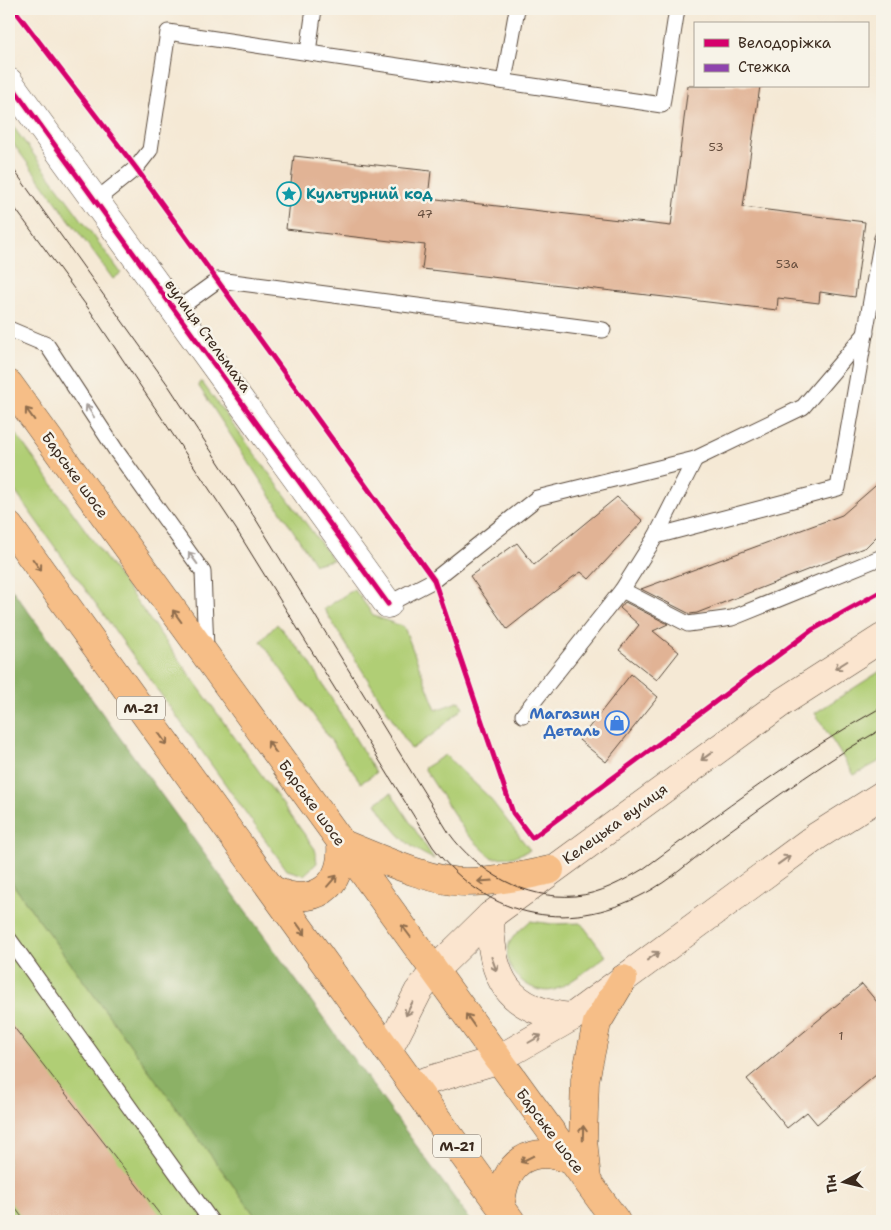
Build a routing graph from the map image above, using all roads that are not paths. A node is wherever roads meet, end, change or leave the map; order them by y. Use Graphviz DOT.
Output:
graph roads {
  1 [pos="314,9"];
  2 [pos="517,9"];
  3 [pos="677,9"];
  4 [pos="308,52"];
  5 [pos="504,81"];
  6 [pos="9,82"];
  7 [pos="95,201"];
  8 [pos="882,238"];
  9 [pos="175,311"];
  10 [pos="9,329"];
  11 [pos="603,330"];
  12 [pos="867,332"];
  13 [pos="9,384"];
  14 [pos="695,459"];
  15 [pos="9,526"];
  16 [pos="656,536"];
  17 [pos="882,557"];
  18 [pos="622,590"];
  19 [pos="388,604"];
  20 [pos="882,638"];
  21 [pos="206,656"];
  22 [pos="522,715"];
  23 [pos="882,795"];
  24 [pos="341,843"];
  25 [pos="550,870"];
  26 [pos="273,890"];
  27 [pos="490,916"];
  28 [pos="9,940"];
  29 [pos="435,970"];
  30 [pos="623,979"];
  31 [pos="572,1017"];
  32 [pos="388,1050"];
  33 [pos="497,1060"];
  34 [pos="413,1085"];
  35 [pos="580,1171"];
  36 [pos="506,1214"];
  37 [pos="211,1221"];
  38 [pos="616,1221"];
  1 -- 4 [label="lane"];
  2 -- 5 [label="lane"];
  3 -- 5 [label="lane"];
  4 -- 5 [label="lane"];
  4 -- 7 [label="lane"];
  6 -- 7 [label="street, вулиця Стельмаха"];
  7 -- 9 [label="street, вулиця Стельмаха"];
  8 -- 12 [label="lane"];
  9 -- 11 [label="lane"];
  9 -- 19 [label="street, вулиця Стельмаха"];
  21 -- 10 [label="lane, one-way"];
  12 -- 14 [label="lane"];
  12 -- 16 [label="lane"];
  21 -- 13 [label="highway, Барське шосе, one-way"];
  14 -- 16 [label="lane"];
  14 -- 19 [label="lane"];
  15 -- 26 [label="highway, М-21, one-way"];
  16 -- 18 [label="lane"];
  17 -- 18 [label="lane"];
  18 -- 22 [label="lane"];
  20 -- 25 [label="main road, Келецька вулиця, one-way"];
  24 -- 21 [label="highway, Барське шосе, one-way"];
  30 -- 23 [label="main road, one-way"];
  25 -- 24 [label="highway, one-way"];
  26 -- 24 [label="highway, one-way"];
  29 -- 24 [label="highway, Барське шосе, one-way"];
  25 -- 27 [label="main road, Келецька вулиця"];
  26 -- 32 [label="highway, М-21, one-way"];
  27 -- 29 [label="main road, Келецька вулиця"];
  27 -- 31 [label="main road, one-way"];
  28 -- 37 [label="lane"];
  29 -- 32 [label="main road, Келецька вулиця, one-way"];
  33 -- 29 [label="highway, Барське шосе, one-way"];
  30 -- 31 [label="main road"];
  35 -- 30 [label="highway, one-way"];
  33 -- 31 [label="main road, one-way"];
  32 -- 34 [label="highway, М-21"];
  33 -- 34 [label="main road"];
  33 -- 35 [label="highway, Барське шосе"];
  34 -- 36 [label="highway, М-21"];
  35 -- 36 [label="highway, one-way"];
  35 -- 38 [label="highway, Барське шосе"];
}
